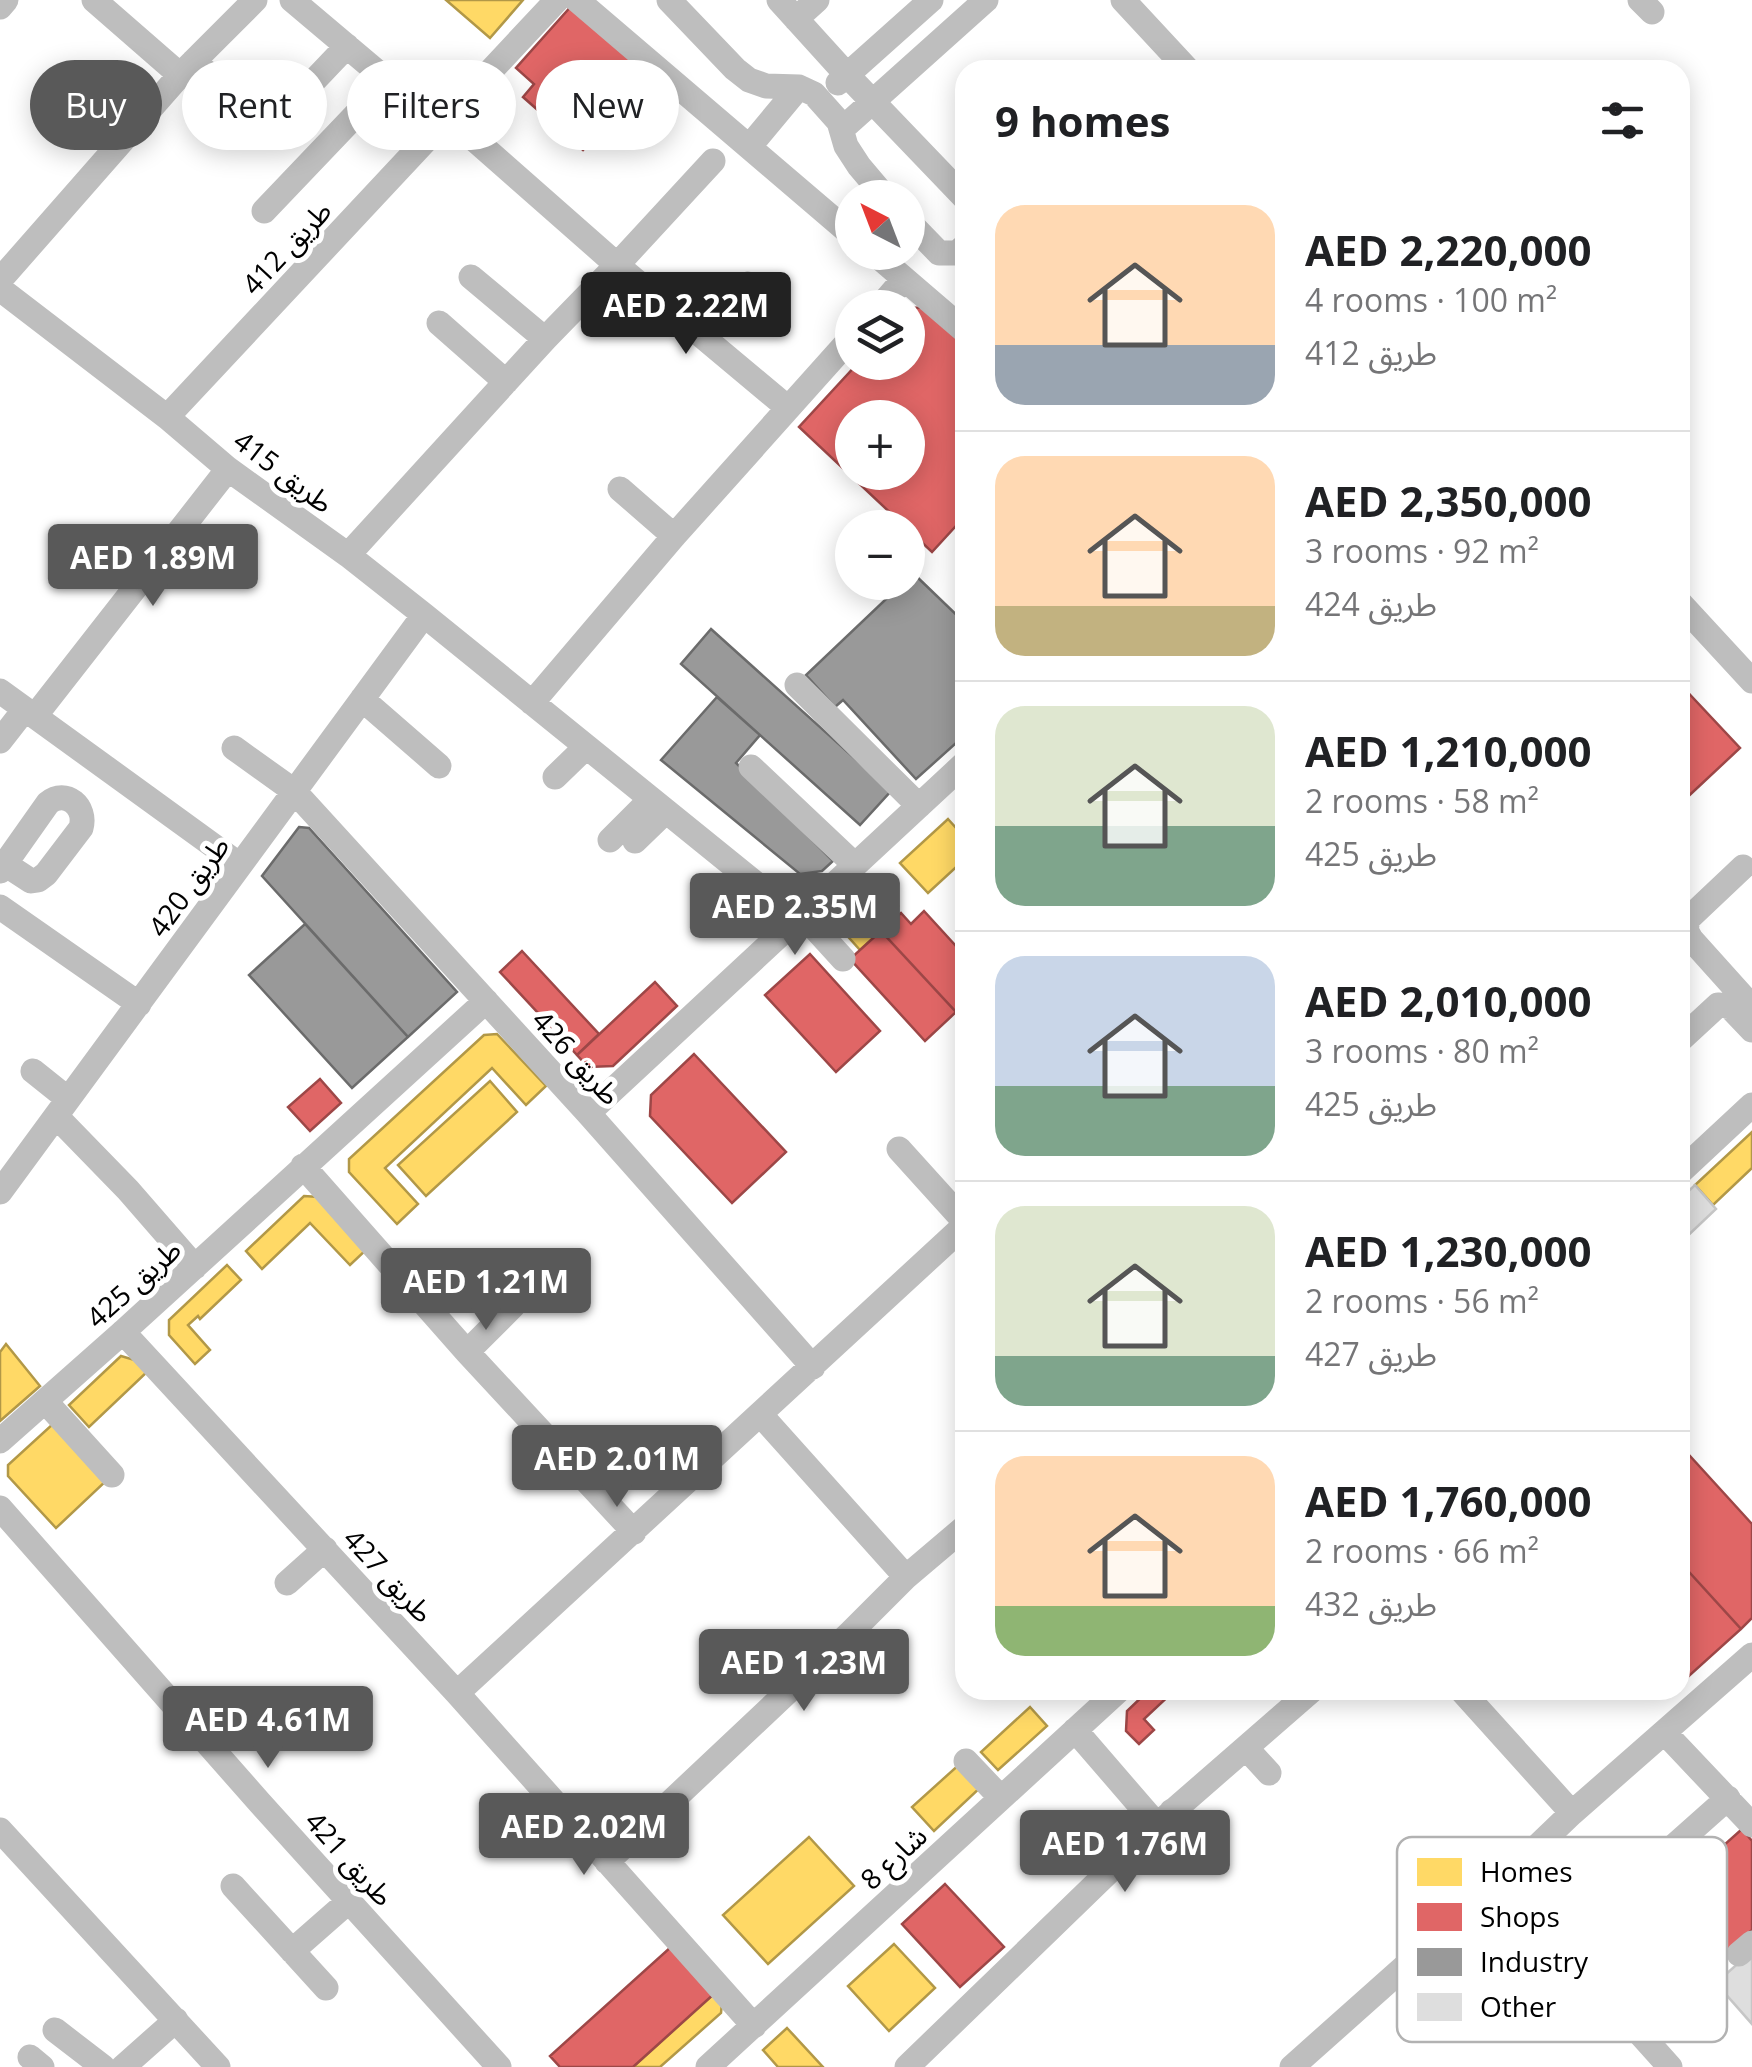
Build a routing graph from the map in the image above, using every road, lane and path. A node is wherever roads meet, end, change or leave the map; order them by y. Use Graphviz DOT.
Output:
graph roads {
  1 [pos="6,0"];
  2 [pos="94,0"];
  3 [pos="255,0"];
  4 [pos="292,0"];
  5 [pos="557,0"];
  6 [pos="576,0"];
  7 [pos="670,0"];
  8 [pos="817,0"];
  9 [pos="931,0"];
  10 [pos="986,0"];
  11 [pos="1124,0"];
  12 [pos="0,7"];
  13 [pos="788,10"];
  14 [pos="346,46"];
  15 [pos="195,60"];
  16 [pos="362,60"];
  17 [pos="501,60"];
  18 [pos="1179,60"];
  19 [pos="182,64"];
  20 [pos="327,67"];
  21 [pos="182,74"];
  22 [pos="847,75"];
  23 [pos="809,93"];
  24 [pos="873,102"];
  25 [pos="347,125"];
  26 [pos="842,129"];
  27 [pos="749,147"];
  28 [pos="418,150"];
  29 [pos="476,150"];
  30 [pos="714,161"];
  31 [pos="871,180"];
  32 [pos="955,188"];
  33 [pos="264,211"];
  34 [pos="835,220"];
  35 [pos="925,239"];
  36 [pos="955,254"];
  37 [pos="617,265"];
  38 [pos="894,270"];
  39 [pos="471,277"];
  40 [pos="904,279"];
  41 [pos="0,280"];
  42 [pos="748,284"];
  43 [pos="0,289"];
  44 [pos="895,290"];
  45 [pos="955,317"];
  46 [pos="439,322"];
  47 [pos="704,336"];
  48 [pos="545,339"];
  49 [pos="835,355"];
  50 [pos="506,382"];
  51 [pos="788,408"];
  52 [pos="167,418"];
  53 [pos="228,469"];
  54 [pos="620,489"];
  55 [pos="674,536"];
  56 [pos="348,556"];
  57 [pos="1690,614"];
  58 [pos="424,615"];
  59 [pos="1752,681"];
  60 [pos="797,685"];
  61 [pos="0,691"];
  62 [pos="362,699"];
  63 [pos="532,702"];
  64 [pos="30,712"];
  65 [pos="0,741"];
  66 [pos="586,747"];
  67 [pos="234,748"];
  68 [pos="438,766"];
  69 [pos="751,767"];
  70 [pos="955,772"];
  71 [pos="555,777"];
  72 [pos="294,792"];
  73 [pos="658,805"];
  74 [pos="919,806"];
  75 [pos="622,841"];
  76 [pos="855,864"];
  77 [pos="240,865"];
  78 [pos="1743,868"];
  79 [pos="0,907"];
  80 [pos="800,916"];
  81 [pos="1690,917"];
  82 [pos="1690,937"];
  83 [pos="843,959"];
  84 [pos="486,1002"];
  85 [pos="139,1004"];
  86 [pos="1752,1006"];
  87 [pos="1752,1030"];
  88 [pos="1690,1031"];
  89 [pos="33,1070"];
  90 [pos="1752,1106"];
  91 [pos="62,1107"];
  92 [pos="588,1114"];
  93 [pos="899,1148"];
  94 [pos="1690,1163"];
  95 [pos="303,1166"];
  96 [pos="1,1188"];
  97 [pos="922,1189"];
  98 [pos="955,1216"];
  99 [pos="955,1219"];
  100 [pos="955,1234"];
  101 [pos="196,1267"];
  102 [pos="513,1306"];
  103 [pos="123,1332"];
  104 [pos="467,1352"];
  105 [pos="813,1367"];
  106 [pos="45,1401"];
  107 [pos="760,1414"];
  108 [pos="0,1441"];
  109 [pos="112,1475"];
  110 [pos="0,1508"];
  111 [pos="634,1532"];
  112 [pos="955,1545"];
  113 [pos="325,1549"];
  114 [pos="906,1577"];
  115 [pos="287,1584"];
  116 [pos="849,1634"];
  117 [pos="1752,1655"];
  118 [pos="884,1676"];
  119 [pos="457,1692"];
  120 [pos="1100,1700"];
  121 [pos="1301,1700"];
  122 [pos="1471,1700"];
  123 [pos="1075,1730"];
  124 [pos="1665,1733"];
  125 [pos="1247,1749"];
  126 [pos="966,1761"];
  127 [pos="1270,1773"];
  128 [pos="1001,1798"];
  129 [pos="1728,1798"];
  130 [pos="1572,1813"];
  131 [pos="1166,1818"];
  132 [pos="1750,1820"];
  133 [pos="0,1830"];
  134 [pos="1547,1837"];
  135 [pos="1684,1837"];
  136 [pos="1197,1842"];
  137 [pos="607,1862"];
  138 [pos="233,1886"];
  139 [pos="349,1901"];
  140 [pos="292,1951"];
  141 [pos="1397,1974"];
  142 [pos="326,1988"];
  143 [pos="176,2020"];
  144 [pos="754,2026"];
  145 [pos="55,2030"];
  146 [pos="1645,2042"];
  147 [pos="1666,2066"];
  148 [pos="104,2067"];
  149 [pos="123,2067"];
  150 [pos="218,2067"];
  151 [pos="498,2067"];
  152 [pos="708,2067"];
  153 [pos="907,2067"];
  154 [pos="1292,2067"];
  1 -- 12 [label="street"];
  2 -- 19 [label="street"];
  3 -- 15 [label="street"];
  4 -- 14 [label="street"];
  5 -- 17 [label="street, طريق 412"];
  6 -- 27 [label="street"];
  7 -- 23 [label="street"];
  8 -- 13 [label="street"];
  9 -- 22 [label="street"];
  10 -- 24 [label="street"];
  11 -- 18 [label="street"];
  13 -- 22 [label="street"];
  14 -- 16 [label="street"];
  14 -- 20 [label="street"];
  21 -- 41 [label="street"];
  22 -- 23 [label="street"];
  22 -- 24 [label="street"];
  23 -- 26 [label="street"];
  23 -- 27 [label="street"];
  24 -- 26 [label="street"];
  24 -- 32 [label="street"];
  25 -- 33 [label="street"];
  26 -- 31 [label="street"];
  27 -- 34 [label="street"];
  28 -- 52 [label="street, طريق 412"];
  29 -- 37 [label="street"];
  30 -- 37 [label="street"];
  35 -- 36 [label="street"];
  37 -- 47 [label="street"];
  37 -- 48 [label="street"];
  38 -- 40 [label="street"];
  39 -- 48 [label="street"];
  40 -- 44 [label="street"];
  40 -- 45 [label="street"];
  42 -- 47 [label="street"];
  43 -- 52 [label="street, طريق 415"];
  46 -- 50 [label="street"];
  47 -- 51 [label="street"];
  48 -- 50 [label="street"];
  49 -- 51 [label="street"];
  50 -- 56 [label="street"];
  51 -- 55 [label="street"];
  52 -- 53 [label="street, طريق 415"];
  53 -- 56 [label="street, طريق 415"];
  53 -- 64 [label="street"];
  54 -- 55 [label="street"];
  55 -- 63 [label="street"];
  56 -- 58 [label="street, طريق 415"];
  57 -- 59 [label="street"];
  58 -- 62 [label="street, طريق 420"];
  58 -- 63 [label="street, طريق 415"];
  60 -- 74 [label="street"];
  61 -- 64 [label="street"];
  62 -- 68 [label="street"];
  62 -- 72 [label="street, طريق 420"];
  63 -- 66 [label="street, طريق 415"];
  64 -- 65 [label="street"];
  64 -- 77 [label="street"];
  66 -- 71 [label="street"];
  66 -- 73 [label="street, طريق 415"];
  67 -- 72 [label="street, طريق 426"];
  69 -- 76 [label="street"];
  70 -- 74 [label="street"];
  72 -- 77 [label="street, طريق 420"];
  72 -- 84 [label="street, طريق 426"];
  73 -- 75 [label="street"];
  73 -- 80 [label="street, طريق 415"];
  74 -- 76 [label="street"];
  76 -- 80 [label="street"];
  77 -- 85 [label="street, طريق 420"];
  78 -- 81 [label="street"];
  79 -- 85 [label="street"];
  80 -- 83 [label="street, طريق 415"];
  80 -- 92 [label="street"];
  82 -- 86 [label="street"];
  84 -- 92 [label="street, طريق 426"];
  84 -- 95 [label="street, طريق 425"];
  85 -- 91 [label="street, طريق 420"];
  87 -- 88 [label="street"];
  89 -- 91 [label="street"];
  90 -- 94 [label="street"];
  91 -- 96 [label="street, طريق 420"];
  91 -- 101 [label="street"];
  92 -- 105 [label="street, طريق 426"];
  93 -- 98 [label="street"];
  95 -- 101 [label="street, طريق 425"];
  95 -- 104 [label="street"];
  97 -- 99 [label="street"];
  100 -- 105 [label="street"];
  101 -- 103 [label="street, طريق 425"];
  102 -- 104 [label="street"];
  103 -- 106 [label="street, طريق 425"];
  103 -- 113 [label="street, طريق 427"];
  104 -- 111 [label="street"];
  105 -- 107 [label="street"];
  106 -- 108 [label="street, طريق 425"];
  106 -- 109 [label="street"];
  107 -- 111 [label="street"];
  107 -- 114 [label="street"];
  110 -- 139 [label="street, طريق 421"];
  111 -- 119 [label="street"];
  112 -- 114 [label="street"];
  113 -- 115 [label="street"];
  113 -- 119 [label="street, طريق 427"];
  114 -- 116 [label="street"];
  116 -- 118 [label="street"];
  116 -- 137 [label="street"];
  117 -- 124 [label="street"];
  119 -- 137 [label="street, طريق 427"];
  120 -- 123 [label="street, شارع 8"];
  121 -- 125 [label="street"];
  122 -- 130 [label="street"];
  123 -- 128 [label="street, شارع 8"];
  123 -- 131 [label="street"];
  124 -- 129 [label="street"];
  124 -- 130 [label="street"];
  125 -- 127 [label="street"];
  125 -- 131 [label="street"];
  126 -- 128 [label="street"];
  128 -- 144 [label="street, شارع 8"];
  129 -- 132 [label="street"];
  129 -- 135 [label="street"];
  130 -- 134 [label="street"];
  131 -- 136 [label="street"];
  131 -- 153 [label="street"];
  133 -- 143 [label="street"];
  137 -- 144 [label="street, طريق 427"];
  138 -- 140 [label="street"];
  139 -- 140 [label="street"];
  139 -- 151 [label="street, طريق 421"];
  140 -- 142 [label="street"];
  141 -- 154 [label="street"];
  143 -- 149 [label="street"];
  143 -- 150 [label="street"];
  144 -- 152 [label="street, شارع 8"];
  145 -- 148 [label="street"];
  146 -- 147 [label="street"];
}
